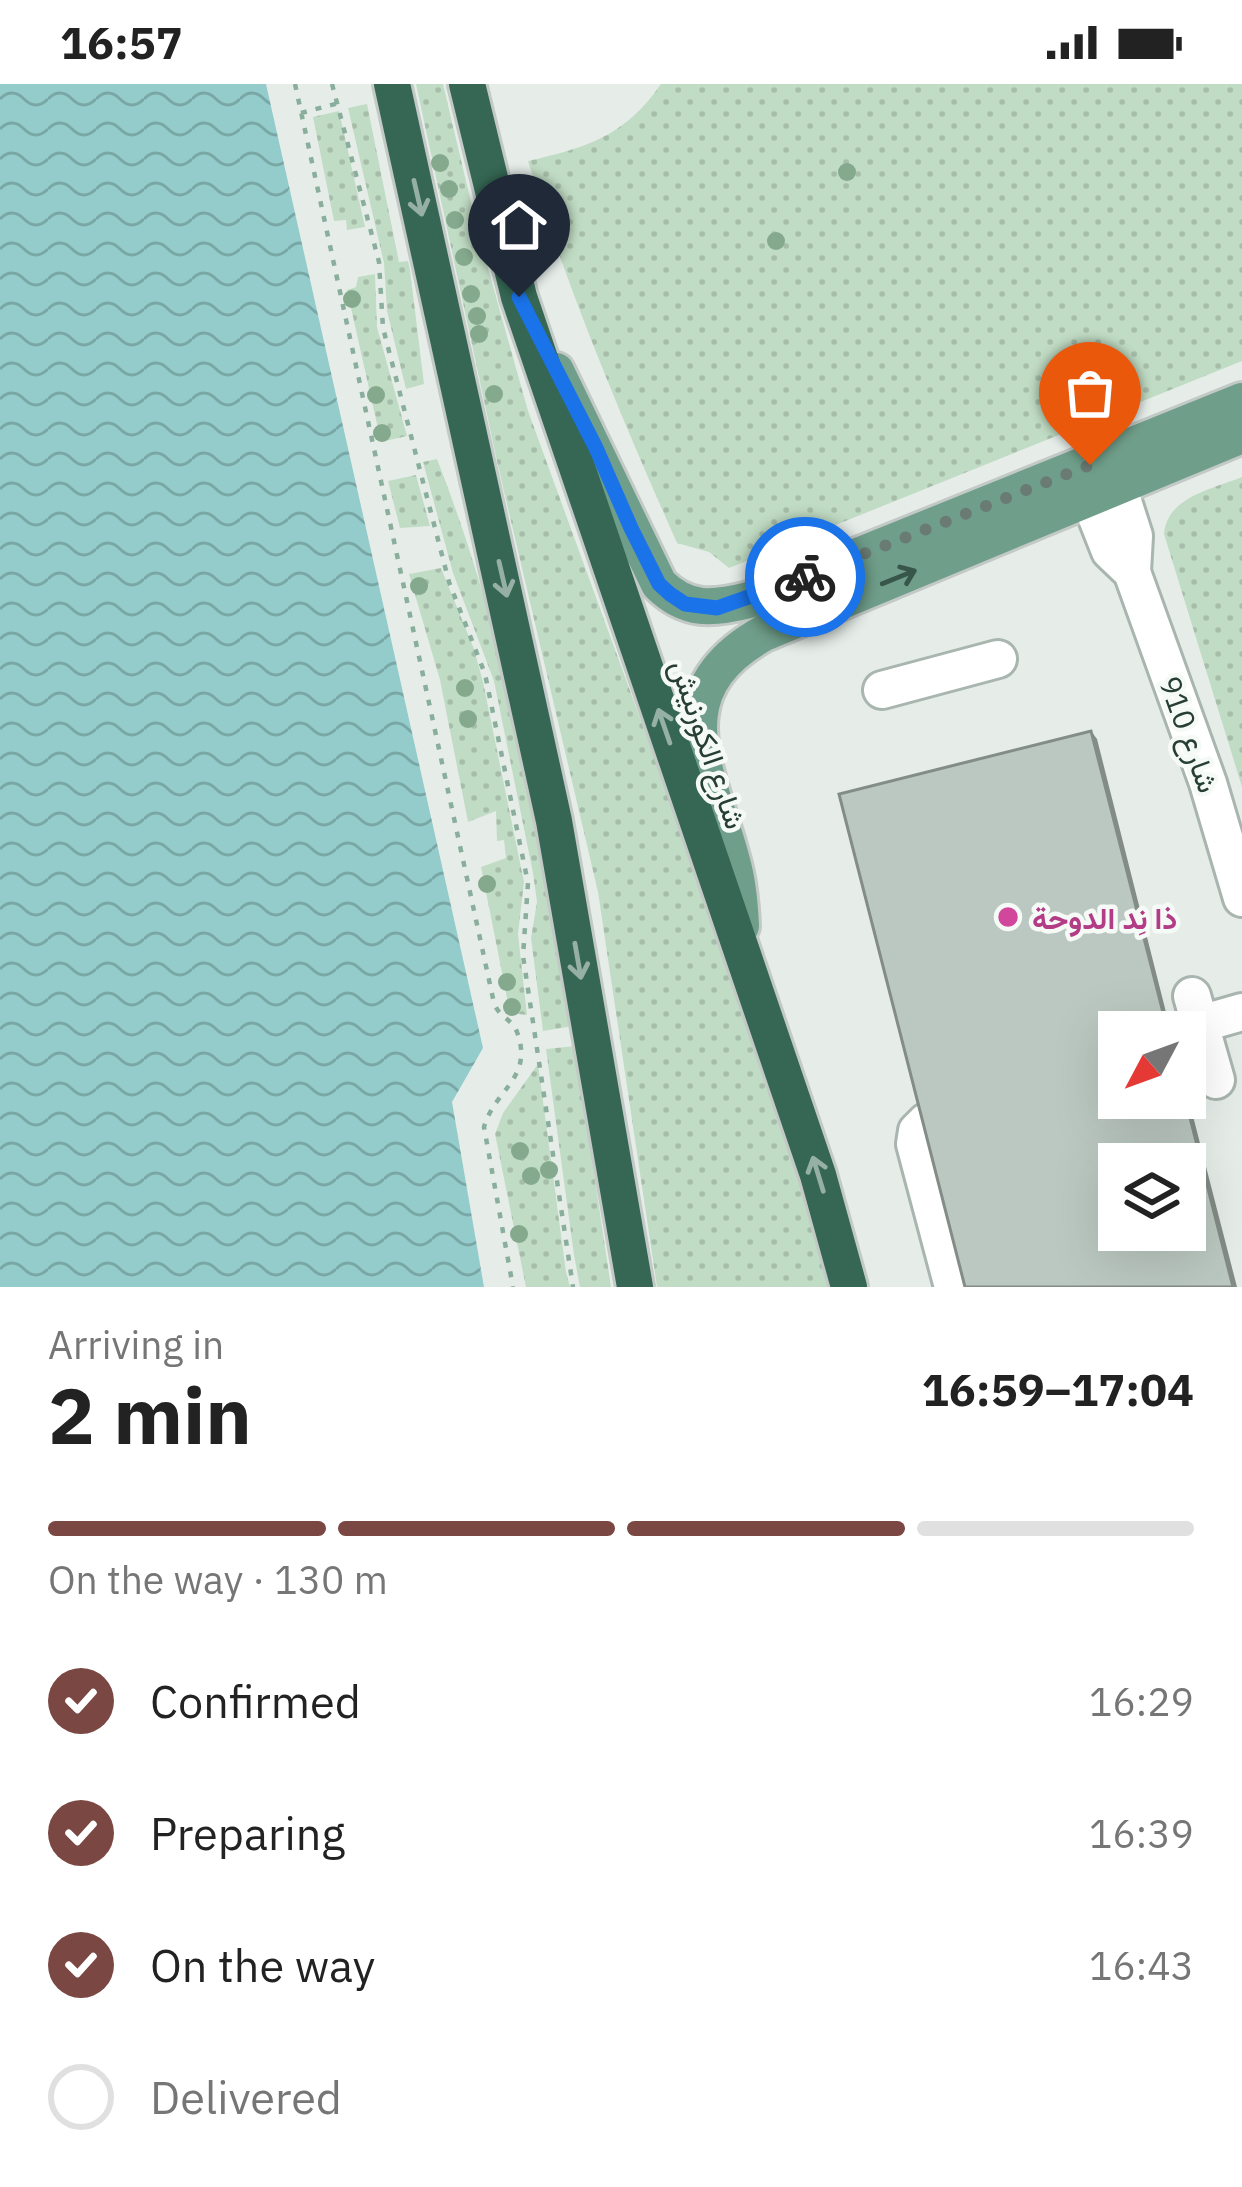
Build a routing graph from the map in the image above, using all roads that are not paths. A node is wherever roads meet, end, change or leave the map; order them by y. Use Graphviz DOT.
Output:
graph roads {
  1 [pos="392,84"];
  2 [pos="467,84"];
  3 [pos="519,297"];
  4 [pos="1242,401"];
  5 [pos="1242,435"];
  6 [pos="1100,486"];
  7 [pos="998,659"];
  8 [pos="881,690"];
  9 [pos="1242,898"];
  10 [pos="742,947"];
  11 [pos="1242,1012"];
  12 [pos="1216,1080"];
  13 [pos="926,1122"];
  14 [pos="634,1287"];
  15 [pos="849,1287"];
  16 [pos="953,1287"];
  1 -- 14 [label="highway, one-way"];
  2 -- 3 [label="highway, شارع الكورنيش"];
  3 -- 6 [label="main road"];
  10 -- 3 [label="highway, شارع الكورنيش, one-way"];
  4 -- 6 [label="main road"];
  5 -- 6 [label="main road"];
  6 -- 9 [label="street, شارع 910"];
  10 -- 6 [label="main road, one-way"];
  7 -- 8 [label="street"];
  15 -- 10 [label="highway, شارع الكورنيش, one-way"];
  11 -- 12 [label="street"];
  13 -- 16 [label="street"];
}
